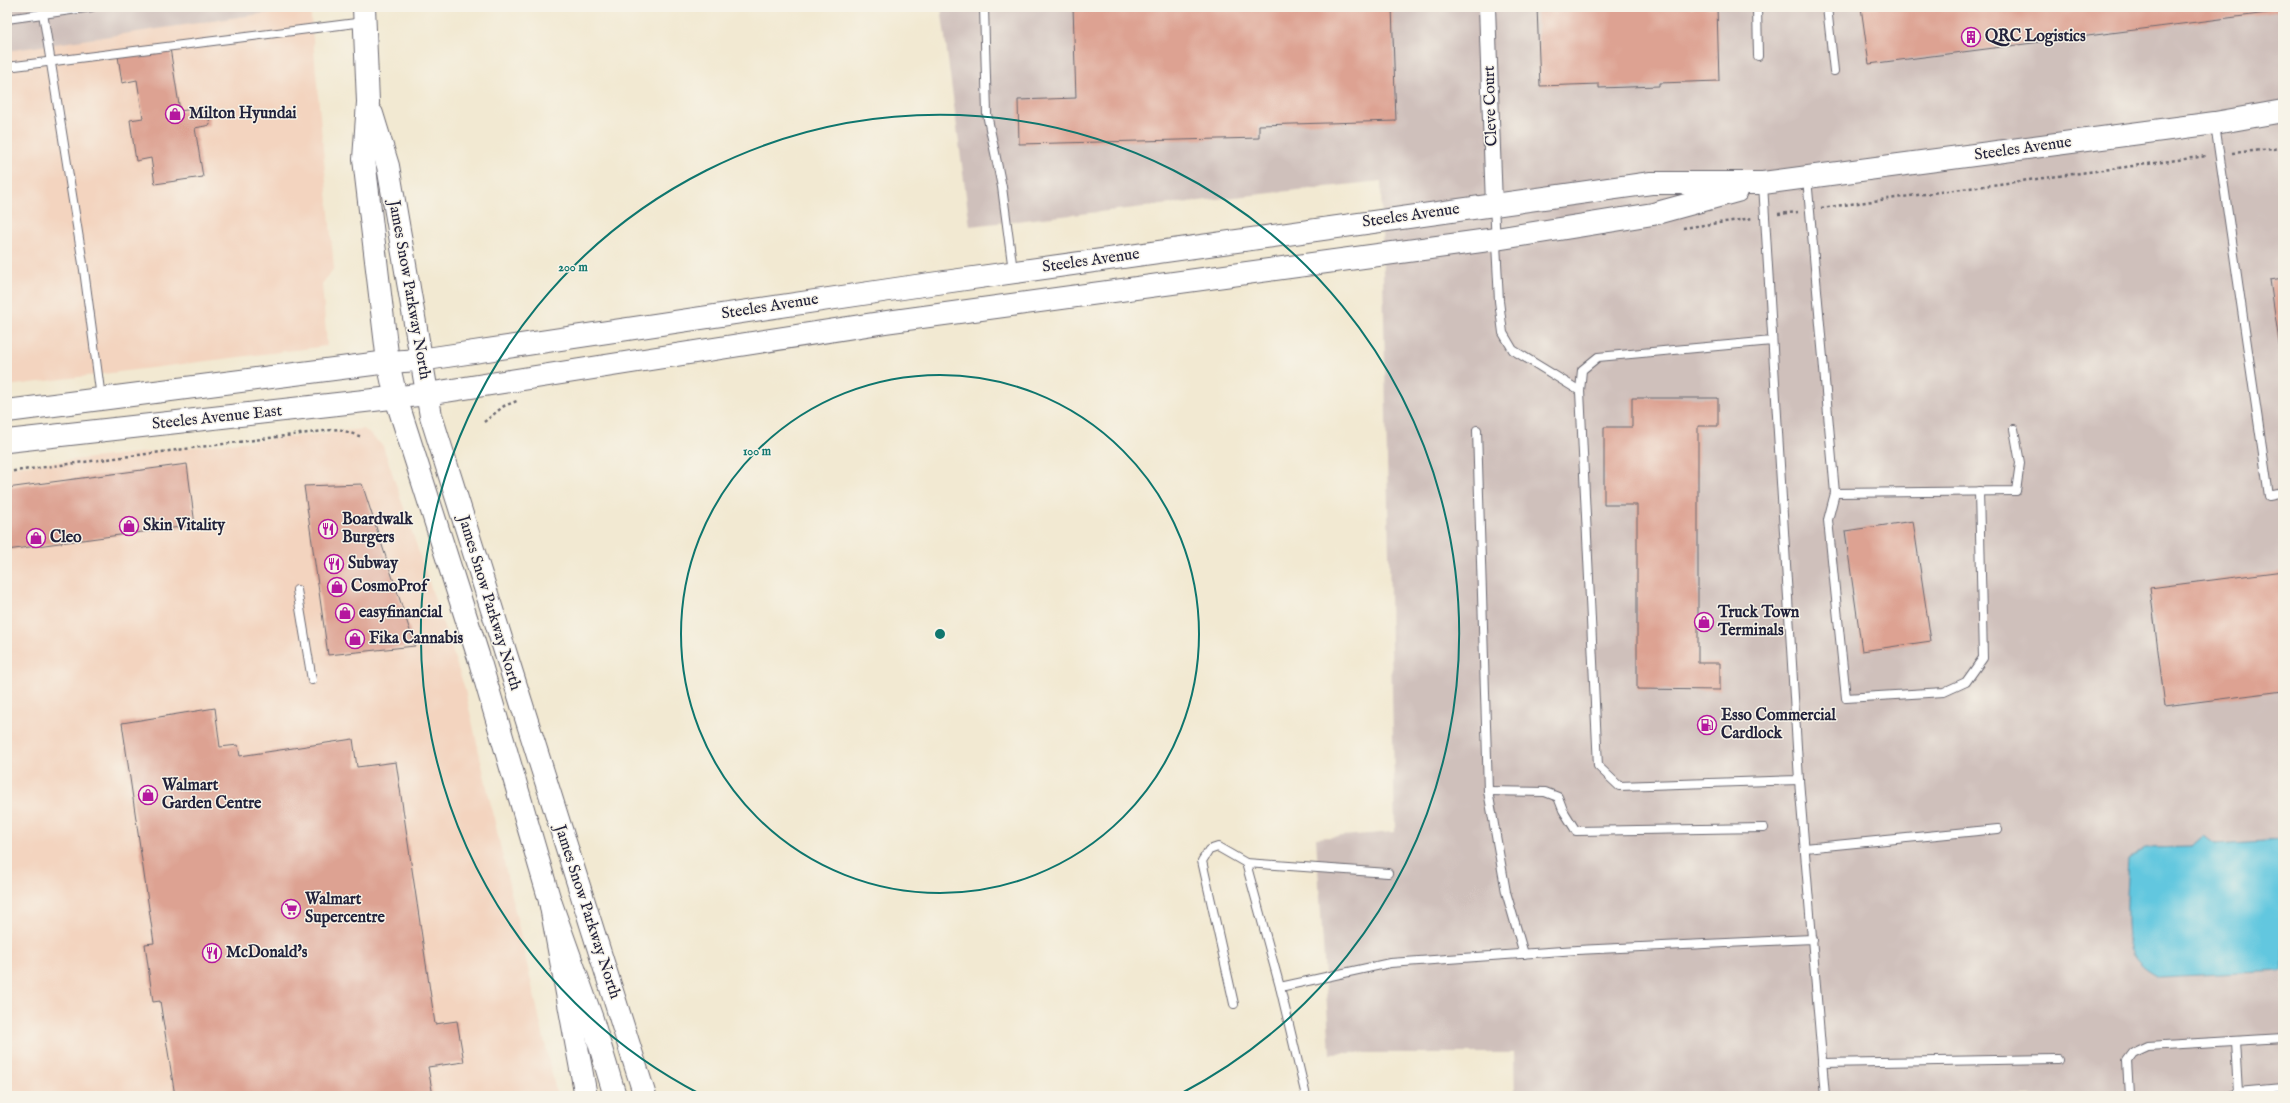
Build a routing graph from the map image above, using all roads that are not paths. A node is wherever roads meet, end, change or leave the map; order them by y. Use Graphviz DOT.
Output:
graph roads {
  1 [pos="92,7"];
  2 [pos="984,7"];
  3 [pos="1487,7"];
  4 [pos="1757,7"];
  5 [pos="1827,7"];
  6 [pos="43,10"];
  7 [pos="364,14"];
  8 [pos="7,19"];
  9 [pos="1758,56"];
  10 [pos="51,62"];
  11 [pos="7,67"];
  12 [pos="1834,71"];
  13 [pos="368,102"];
  14 [pos="2283,111"];
  15 [pos="2215,123"];
  16 [pos="1807,178"];
  17 [pos="1763,183"];
  18 [pos="1494,204"];
  19 [pos="1496,239"];
  20 [pos="1013,272"];
  21 [pos="1772,341"];
  22 [pos="420,360"];
  23 [pos="388,362"];
  24 [pos="1580,391"];
  25 [pos="426,394"];
  26 [pos="396,398"];
  27 [pos="101,399"];
  28 [pos="7,411"];
  29 [pos="2014,429"];
  30 [pos="1477,430"];
  31 [pos="7,442"];
  32 [pos="1979,491"];
  33 [pos="1835,493"];
  34 [pos="2283,493"];
  35 [pos="297,590"];
  36 [pos="312,680"];
  37 [pos="1799,780"];
  38 [pos="1488,791"];
  39 [pos="1764,828"];
  40 [pos="1998,829"];
  41 [pos="1805,848"];
  42 [pos="1246,863"];
  43 [pos="1388,873"];
  44 [pos="550,901"];
  45 [pos="1813,939"];
  46 [pos="1524,954"];
  47 [pos="1280,987"];
  48 [pos="1234,1004"];
  49 [pos="2283,1038"];
  50 [pos="2235,1041"];
  51 [pos="2058,1059"];
  52 [pos="1822,1063"];
  53 [pos="2283,1088"];
  54 [pos="2238,1092"];
  55 [pos="586,1096"];
  56 [pos="615,1096"];
  57 [pos="645,1096"];
  58 [pos="1306,1096"];
  59 [pos="1825,1096"];
  60 [pos="2129,1096"];
  61 [pos="2224,1096"];
  1 -- 6 [label="lane"];
  2 -- 20 [label="lane"];
  3 -- 18 [label="street, Cleve Court"];
  4 -- 9 [label="lane"];
  5 -- 12 [label="lane"];
  6 -- 8 [label="lane"];
  6 -- 10 [label="lane"];
  7 -- 10 [label="lane"];
  7 -- 13 [label="main road, James Snow Parkway North"];
  10 -- 11 [label="lane"];
  10 -- 27 [label="lane"];
  13 -- 22 [label="main road, James Snow Parkway North"];
  13 -- 23 [label="main road, James Snow Parkway North"];
  14 -- 15 [label="main road, Steeles Avenue"];
  15 -- 16 [label="main road, Steeles Avenue"];
  15 -- 34 [label="lane"];
  16 -- 17 [label="main road, Steeles Avenue"];
  16 -- 33 [label="lane"];
  17 -- 18 [label="main road, Steeles Avenue"];
  17 -- 19 [label="main road, Steeles Avenue"];
  17 -- 21 [label="lane"];
  18 -- 19 [label="lane"];
  18 -- 20 [label="main road, Steeles Avenue"];
  19 -- 24 [label="lane"];
  19 -- 25 [label="main road, Steeles Avenue"];
  20 -- 22 [label="main road, Steeles Avenue"];
  21 -- 24 [label="lane"];
  21 -- 37 [label="lane"];
  22 -- 23 [label="main road, Steeles Avenue East"];
  22 -- 25 [label="main road, James Snow Parkway North"];
  23 -- 26 [label="main road, James Snow Parkway North"];
  23 -- 27 [label="main road, Steeles Avenue East"];
  24 -- 37 [label="lane"];
  25 -- 26 [label="main road, Steeles Avenue East"];
  25 -- 57 [label="main road, James Snow Parkway North"];
  26 -- 31 [label="main road, Steeles Avenue East"];
  26 -- 44 [label="main road, James Snow Parkway North"];
  27 -- 28 [label="main road, Steeles Avenue East"];
  29 -- 32 [label="lane"];
  30 -- 38 [label="lane"];
  32 -- 33 [label="lane"];
  32 -- 33 [label="lane"];
  35 -- 36 [label="lane"];
  37 -- 41 [label="lane"];
  38 -- 39 [label="lane"];
  38 -- 46 [label="lane"];
  40 -- 41 [label="lane"];
  41 -- 45 [label="lane"];
  42 -- 43 [label="lane"];
  42 -- 47 [label="lane"];
  42 -- 48 [label="lane"];
  44 -- 55 [label="main road"];
  44 -- 56 [label="main road, James Snow Parkway North"];
  45 -- 46 [label="lane"];
  45 -- 52 [label="lane"];
  46 -- 47 [label="lane"];
  47 -- 58 [label="lane"];
  49 -- 50 [label="lane"];
  50 -- 54 [label="lane"];
  50 -- 60 [label="lane"];
  51 -- 52 [label="lane"];
  52 -- 59 [label="lane"];
  53 -- 54 [label="lane"];
  54 -- 61 [label="lane"];
}
